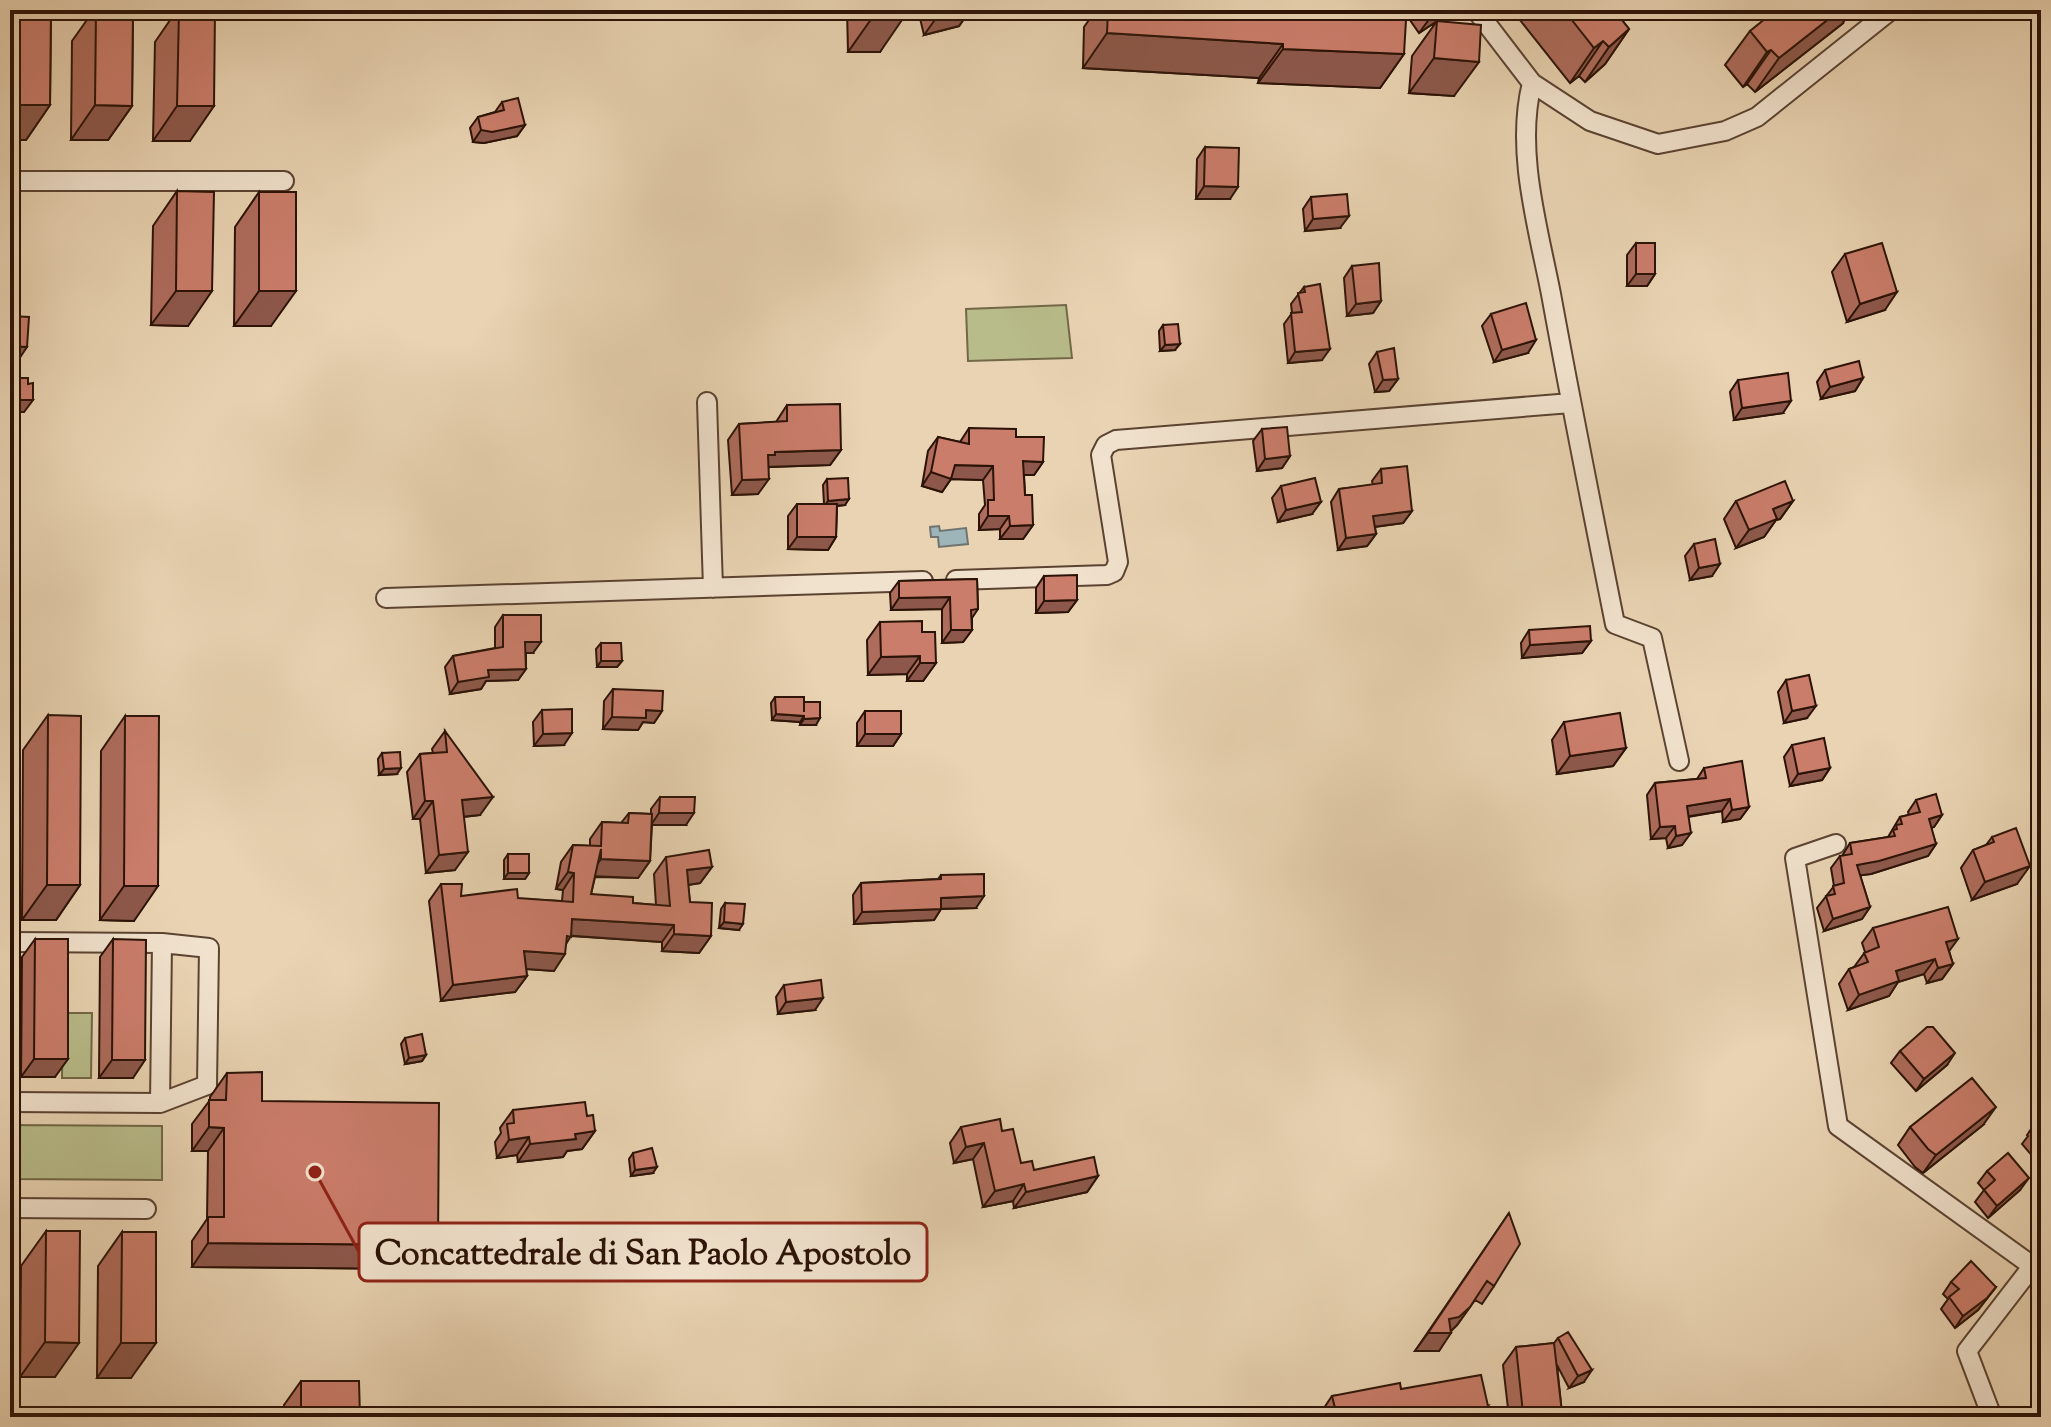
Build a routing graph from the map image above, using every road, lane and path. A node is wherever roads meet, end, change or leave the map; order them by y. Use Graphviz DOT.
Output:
graph roads {
  1 [pos="1476,10"];
  2 [pos="1891,10"];
  3 [pos="1532,83"];
  4 [pos="10,181"];
  5 [pos="284,181"];
  6 [pos="707,402"];
  7 [pos="1571,403"];
  8 [pos="713,588"];
  9 [pos="386,598"];
  10 [pos="1679,761"];
  11 [pos="1836,844"];
  12 [pos="10,942"];
  13 [pos="162,943"];
  14 [pos="10,1102"];
  15 [pos="160,1103"];
  16 [pos="10,1208"];
  17 [pos="146,1209"];
  18 [pos="2036,1260"];
  19 [pos="1992,1417"];
  1 -- 3 [label="street"];
  2 -- 3 [label="street"];
  3 -- 7 [label="street"];
  4 -- 5 [label="street"];
  6 -- 8 [label="street"];
  7 -- 8 [label="street"];
  7 -- 10 [label="street"];
  8 -- 9 [label="street"];
  11 -- 18 [label="street"];
  12 -- 13 [label="street"];
  13 -- 15 [label="street"];
  13 -- 15 [label="street"];
  14 -- 15 [label="street"];
  16 -- 17 [label="street"];
  18 -- 19 [label="street"];
}
